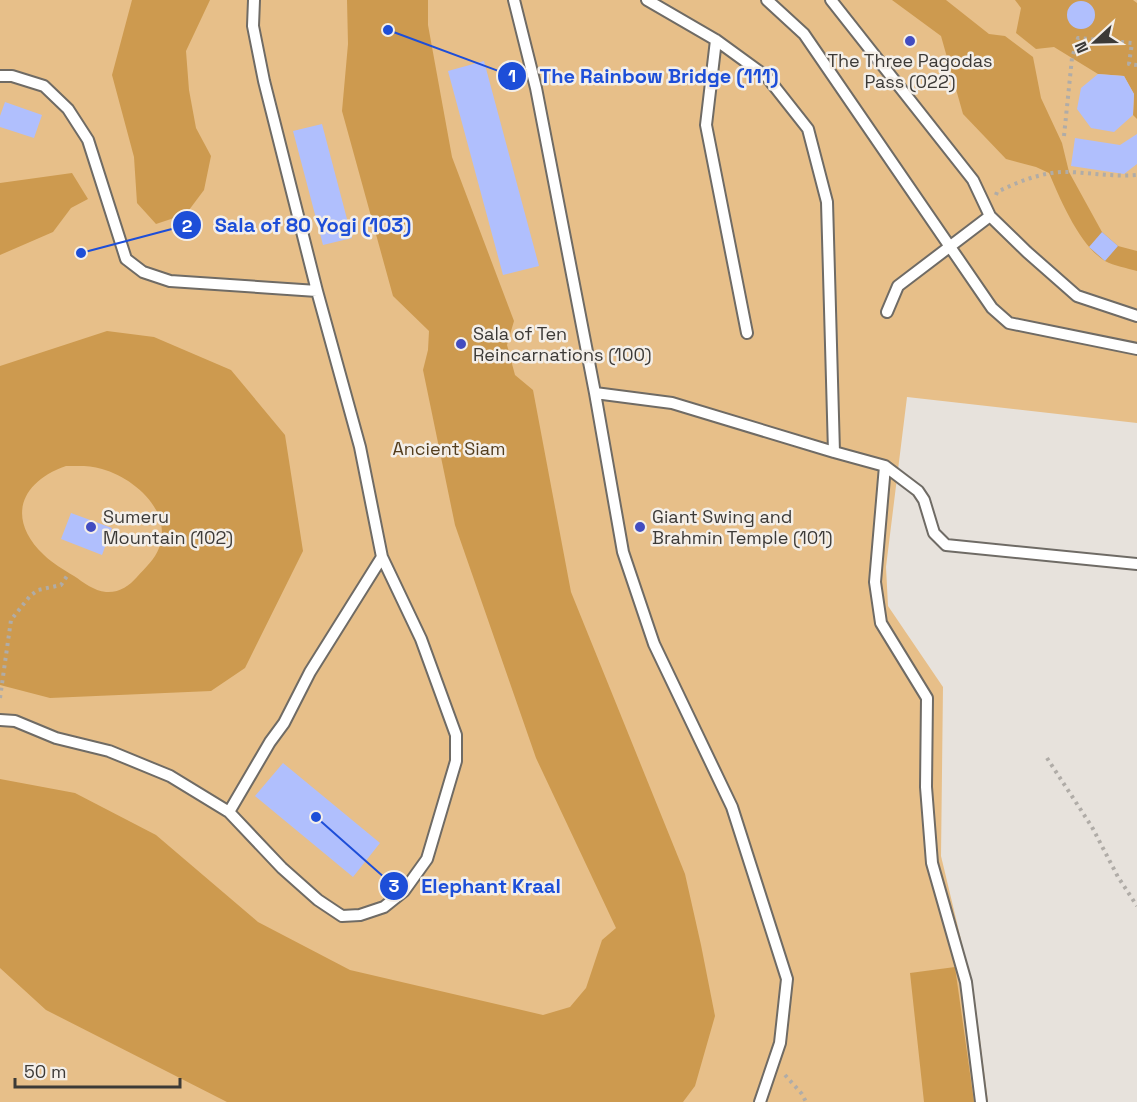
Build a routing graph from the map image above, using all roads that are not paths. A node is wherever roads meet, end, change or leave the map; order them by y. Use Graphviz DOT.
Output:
graph roads {
  1 [pos="254,0"];
  2 [pos="514,0"];
  3 [pos="647,0"];
  4 [pos="767,0"];
  5 [pos="831,0"];
  6 [pos="716,39"];
  7 [pos="0,76"];
  8 [pos="990,216"];
  9 [pos="950,247"];
  10 [pos="317,291"];
  11 [pos="887,312"];
  12 [pos="1137,316"];
  13 [pos="747,333"];
  14 [pos="1137,349"];
  15 [pos="595,393"];
  16 [pos="834,452"];
  17 [pos="885,466"];
  18 [pos="382,557"];
  19 [pos="1137,564"];
  20 [pos="0,720"];
  21 [pos="229,812"];
  22 [pos="760,1102"];
  23 [pos="981,1102"];
  1 -- 10 [label="lane"];
  2 -- 15 [label="lane"];
  3 -- 6 [label="lane"];
  4 -- 9 [label="lane"];
  5 -- 8 [label="lane"];
  6 -- 13 [label="lane"];
  6 -- 16 [label="lane"];
  7 -- 10 [label="lane"];
  8 -- 9 [label="lane"];
  8 -- 12 [label="lane"];
  9 -- 11 [label="lane"];
  9 -- 14 [label="lane"];
  10 -- 18 [label="lane"];
  15 -- 16 [label="lane"];
  15 -- 22 [label="lane"];
  16 -- 17 [label="lane"];
  17 -- 19 [label="lane"];
  17 -- 23 [label="lane"];
  18 -- 21 [label="lane"];
  18 -- 21 [label="lane"];
  20 -- 21 [label="lane"];
}
